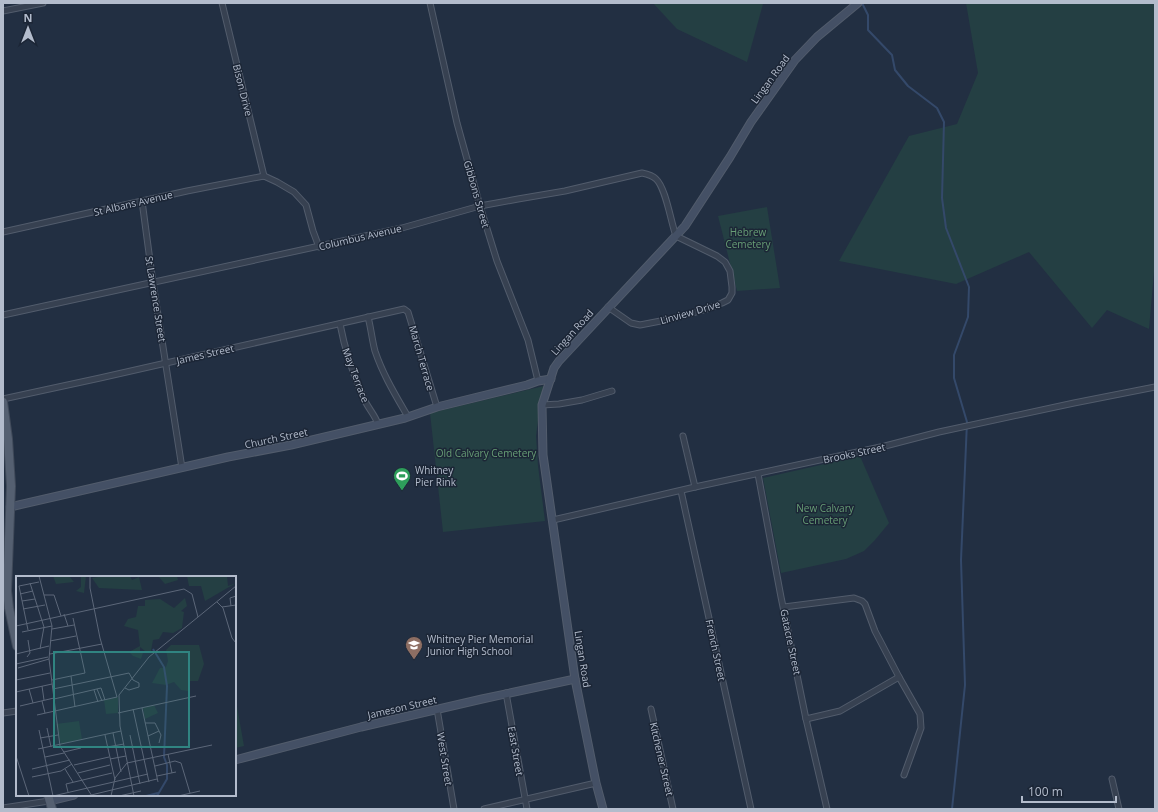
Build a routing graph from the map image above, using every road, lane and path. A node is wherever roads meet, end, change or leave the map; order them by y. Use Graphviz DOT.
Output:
graph roads {
  1 [pos="43,3"];
  2 [pos="222,3"];
  3 [pos="430,3"];
  4 [pos="858,3"];
  5 [pos="3,11"];
  6 [pos="264,176"];
  7 [pos="142,201"];
  8 [pos="480,206"];
  9 [pos="3,232"];
  10 [pos="676,236"];
  11 [pos="319,247"];
  12 [pos="153,282"];
  13 [pos="608,307"];
  14 [pos="407,310"];
  15 [pos="3,315"];
  16 [pos="368,317"];
  17 [pos="340,324"];
  18 [pos="166,363"];
  19 [pos="551,379"];
  20 [pos="538,381"];
  21 [pos="1155,387"];
  22 [pos="612,391"];
  23 [pos="3,400"];
  24 [pos="542,405"];
  25 [pos="437,407"];
  26 [pos="408,417"];
  27 [pos="378,424"];
  28 [pos="683,436"];
  29 [pos="182,468"];
  30 [pos="758,474"];
  31 [pos="695,487"];
  32 [pos="681,490"];
  33 [pos="7,507"];
  34 [pos="553,520"];
  35 [pos="784,607"];
  36 [pos="16,641"];
  37 [pos="899,677"];
  38 [pos="575,679"];
  39 [pos="506,693"];
  40 [pos="437,709"];
  41 [pos="651,709"];
  42 [pos="16,710"];
  43 [pos="3,713"];
  44 [pos="806,719"];
  45 [pos="236,760"];
  46 [pos="904,775"];
  47 [pos="1112,779"];
  48 [pos="596,783"];
  49 [pos="65,796"];
  50 [pos="48,798"];
  51 [pos="525,800"];
  52 [pos="3,808"];
  53 [pos="52,809"];
  54 [pos="454,809"];
  55 [pos="484,809"];
  56 [pos="527,809"];
  57 [pos="603,809"];
  58 [pos="671,809"];
  59 [pos="751,809"];
  60 [pos="827,809"];
  61 [pos="1119,809"];
  1 -- 5 [label="street"];
  2 -- 6 [label="street, Bison Drive"];
  3 -- 8 [label="street, Gibbons Street"];
  4 -- 10 [label="street, Lingan Road"];
  6 -- 7 [label="street, St Albans Avenue"];
  6 -- 11 [label="street"];
  7 -- 9 [label="street, St Albans Avenue"];
  7 -- 12 [label="street, St Lawrence Street"];
  8 -- 10 [label="street, Columbus Avenue"];
  8 -- 11 [label="street, Columbus Avenue"];
  8 -- 20 [label="street, Gibbons Street"];
  10 -- 13 [label="street, Lingan Road"];
  10 -- 13 [label="street, Linview Drive"];
  11 -- 12 [label="street, Columbus Avenue"];
  12 -- 15 [label="street, Columbus Avenue"];
  12 -- 18 [label="street, St Lawrence Street"];
  13 -- 19 [label="street, Lingan Road"];
  14 -- 16 [label="street, James Street"];
  14 -- 25 [label="street, March Terrace"];
  16 -- 17 [label="street, James Street"];
  16 -- 26 [label="street"];
  17 -- 18 [label="street, James Street"];
  17 -- 27 [label="street, May Terrace"];
  18 -- 23 [label="street, James Street"];
  18 -- 29 [label="street, St Lawrence Street"];
  19 -- 20 [label="street, Church Street"];
  19 -- 24 [label="street, Lingan Road"];
  20 -- 25 [label="street, Church Street"];
  21 -- 30 [label="street, Brooks Street"];
  22 -- 24 [label="street"];
  23 -- 33 [label="main road"];
  24 -- 34 [label="street, Lingan Road"];
  25 -- 26 [label="street, Church Street"];
  26 -- 27 [label="street, Church Street"];
  27 -- 29 [label="street, Church Street"];
  28 -- 31 [label="street"];
  29 -- 33 [label="street, Church Street"];
  30 -- 31 [label="street, Brooks Street"];
  30 -- 35 [label="street, Gatacre Street"];
  31 -- 32 [label="street, Brooks Street"];
  32 -- 34 [label="street, Brooks Street"];
  32 -- 59 [label="street, French Street"];
  33 -- 36 [label="main road"];
  34 -- 38 [label="street, Lingan Road"];
  35 -- 37 [label="street"];
  35 -- 44 [label="street, Gatacre Street"];
  37 -- 44 [label="street"];
  37 -- 46 [label="street"];
  38 -- 39 [label="street, Jameson Street"];
  38 -- 48 [label="street, Lingan Road"];
  39 -- 40 [label="street, Jameson Street"];
  39 -- 51 [label="street, East Street"];
  40 -- 45 [label="street, Jameson Street"];
  40 -- 54 [label="street, West Street"];
  41 -- 58 [label="street, Kitchener Street"];
  42 -- 43 [label="street"];
  44 -- 60 [label="street, Gatacre Street"];
  47 -- 61 [label="street"];
  48 -- 51 [label="street"];
  48 -- 57 [label="street, Lingan Road"];
  49 -- 50 [label="street"];
  50 -- 52 [label="street"];
  50 -- 53 [label="main road"];
  51 -- 55 [label="street"];
  51 -- 56 [label="street, East Street"];
}
